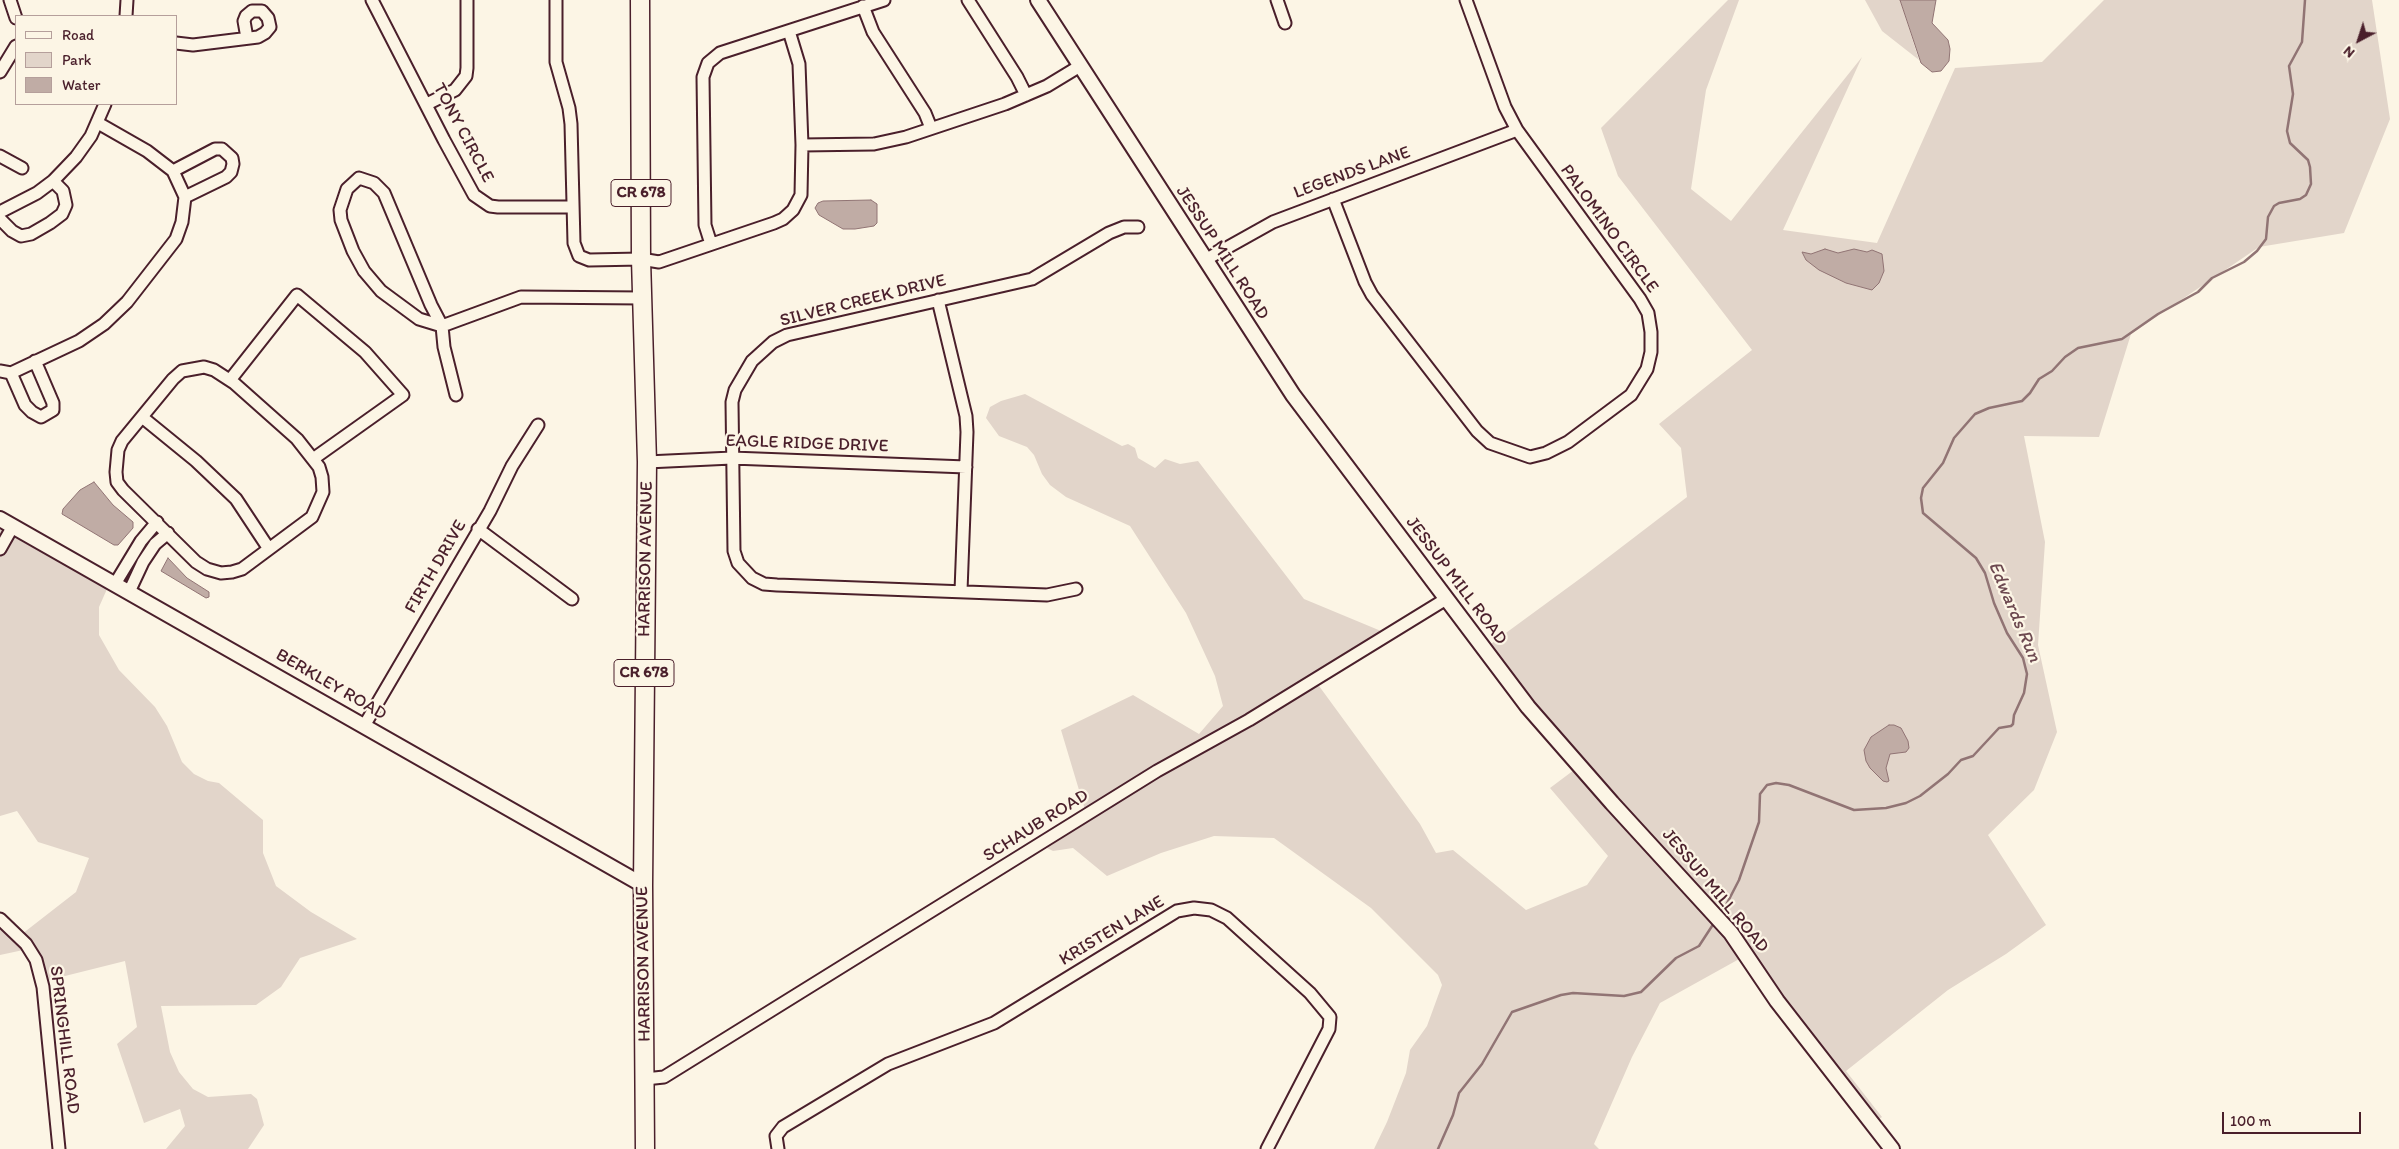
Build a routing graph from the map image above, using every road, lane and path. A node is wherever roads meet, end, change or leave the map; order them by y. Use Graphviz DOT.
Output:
graph roads {
  1 [pos="10,0"];
  2 [pos="127,0"];
  3 [pos="372,0"];
  4 [pos="466,0"];
  5 [pos="556,0"];
  6 [pos="640,0"];
  7 [pos="884,0"];
  8 [pos="968,0"];
  9 [pos="1038,0"];
  10 [pos="1277,0"];
  11 [pos="1466,0"];
  12 [pos="863,6"];
  13 [pos="15,15"];
  14 [pos="126,15"];
  15 [pos="1285,23"];
  16 [pos="788,31"];
  17 [pos="246,38"];
  18 [pos="178,43"];
  19 [pos="15,48"];
  20 [pos="1080,66"];
  21 [pos="0,72"];
  22 [pos="1026,95"];
  23 [pos="427,104"];
  24 [pos="105,105"];
  25 [pos="98,123"];
  26 [pos="931,128"];
  27 [pos="1517,130"];
  28 [pos="802,145"];
  29 [pos="0,156"];
  30 [pos="22,168"];
  31 [pos="173,171"];
  32 [pos="53,181"];
  33 [pos="185,198"];
  34 [pos="1334,199"];
  35 [pos="572,206"];
  36 [pos="0,212"];
  37 [pos="0,219"];
  38 [pos="1138,227"];
  39 [pos="711,244"];
  40 [pos="641,259"];
  41 [pos="1205,260"];
  42 [pos="643,298"];
  43 [pos="938,300"];
  44 [pos="442,326"];
  45 [pos="35,361"];
  46 [pos="5,372"];
  47 [pos="230,380"];
  48 [pos="456,395"];
  49 [pos="142,417"];
  50 [pos="538,425"];
  51 [pos="732,458"];
  52 [pos="313,459"];
  53 [pos="647,462"];
  54 [pos="966,467"];
  55 [pos="0,519"];
  56 [pos="157,522"];
  57 [pos="13,526"];
  58 [pos="478,529"];
  59 [pos="168,533"];
  60 [pos="0,549"];
  61 [pos="269,549"];
  62 [pos="115,584"];
  63 [pos="1076,589"];
  64 [pos="961,591"];
  65 [pos="129,592"];
  66 [pos="572,599"];
  67 [pos="1446,599"];
  68 [pos="364,726"];
  69 [pos="643,884"];
  70 [pos="0,919"];
  71 [pos="645,1080"];
  72 [pos="59,1149"];
  73 [pos="645,1149"];
  74 [pos="778,1149"];
  75 [pos="1267,1149"];
  76 [pos="1892,1149"];
  1 -- 13 [label="street"];
  2 -- 14 [label="street"];
  3 -- 23 [label="street, TONY CIRCLE"];
  4 -- 23 [label="street"];
  5 -- 35 [label="street"];
  6 -- 40 [label="main road, HARRISON AVENUE / CR 678"];
  7 -- 12 [label="street"];
  8 -- 22 [label="street"];
  9 -- 20 [label="street, JESSUP MILL ROAD"];
  10 -- 15 [label="street"];
  11 -- 27 [label="street, PALOMINO CIRCLE"];
  12 -- 16 [label="street"];
  12 -- 26 [label="street"];
  16 -- 28 [label="street"];
  16 -- 39 [label="street"];
  17 -- 18 [label="street"];
  19 -- 21 [label="street"];
  20 -- 22 [label="street"];
  20 -- 41 [label="street, JESSUP MILL ROAD"];
  22 -- 26 [label="street"];
  23 -- 35 [label="street, TONY CIRCLE"];
  24 -- 25 [label="street"];
  25 -- 31 [label="street"];
  25 -- 32 [label="street"];
  26 -- 28 [label="street"];
  27 -- 34 [label="street, LEGENDS LANE"];
  27 -- 34 [label="street, PALOMINO CIRCLE"];
  28 -- 39 [label="street"];
  29 -- 30 [label="street"];
  31 -- 33 [label="street"];
  31 -- 33 [label="street"];
  32 -- 36 [label="street"];
  32 -- 37 [label="street"];
  33 -- 45 [label="street"];
  34 -- 41 [label="street, LEGENDS LANE"];
  35 -- 40 [label="street"];
  38 -- 43 [label="street, SILVER CREEK DRIVE"];
  39 -- 40 [label="street"];
  40 -- 42 [label="main road, HARRISON AVENUE / CR 678"];
  41 -- 67 [label="street, JESSUP MILL ROAD"];
  42 -- 44 [label="street"];
  42 -- 53 [label="main road, HARRISON AVENUE / CR 678"];
  43 -- 51 [label="street, SILVER CREEK DRIVE"];
  43 -- 54 [label="street"];
  44 -- 44 [label="street"];
  44 -- 48 [label="street"];
  45 -- 46 [label="street"];
  45 -- 46 [label="street"];
  47 -- 49 [label="street"];
  47 -- 52 [label="street"];
  47 -- 52 [label="street"];
  49 -- 56 [label="street"];
  49 -- 61 [label="street"];
  50 -- 58 [label="street, FIRTH DRIVE"];
  51 -- 53 [label="street, EAGLE RIDGE DRIVE"];
  51 -- 54 [label="street, EAGLE RIDGE DRIVE"];
  51 -- 64 [label="street, SILVER CREEK DRIVE"];
  52 -- 61 [label="street"];
  53 -- 69 [label="main road, HARRISON AVENUE / CR 678"];
  54 -- 64 [label="street"];
  55 -- 57 [label="street, BERKLEY ROAD"];
  56 -- 59 [label="street"];
  56 -- 62 [label="street"];
  57 -- 60 [label="street"];
  57 -- 62 [label="street, BERKLEY ROAD"];
  58 -- 66 [label="street"];
  58 -- 68 [label="street, FIRTH DRIVE"];
  59 -- 61 [label="street"];
  59 -- 65 [label="street"];
  62 -- 65 [label="street, BERKLEY ROAD"];
  63 -- 64 [label="street, SILVER CREEK DRIVE"];
  65 -- 68 [label="street, BERKLEY ROAD"];
  67 -- 71 [label="street, SCHAUB ROAD"];
  67 -- 76 [label="street, JESSUP MILL ROAD"];
  68 -- 69 [label="street, BERKLEY ROAD"];
  69 -- 71 [label="main road, HARRISON AVENUE / CR 678"];
  70 -- 72 [label="street, SPRINGHILL ROAD"];
  71 -- 73 [label="main road, HARRISON AVENUE / CR 678"];
  74 -- 75 [label="street, KRISTEN LANE"];
}
